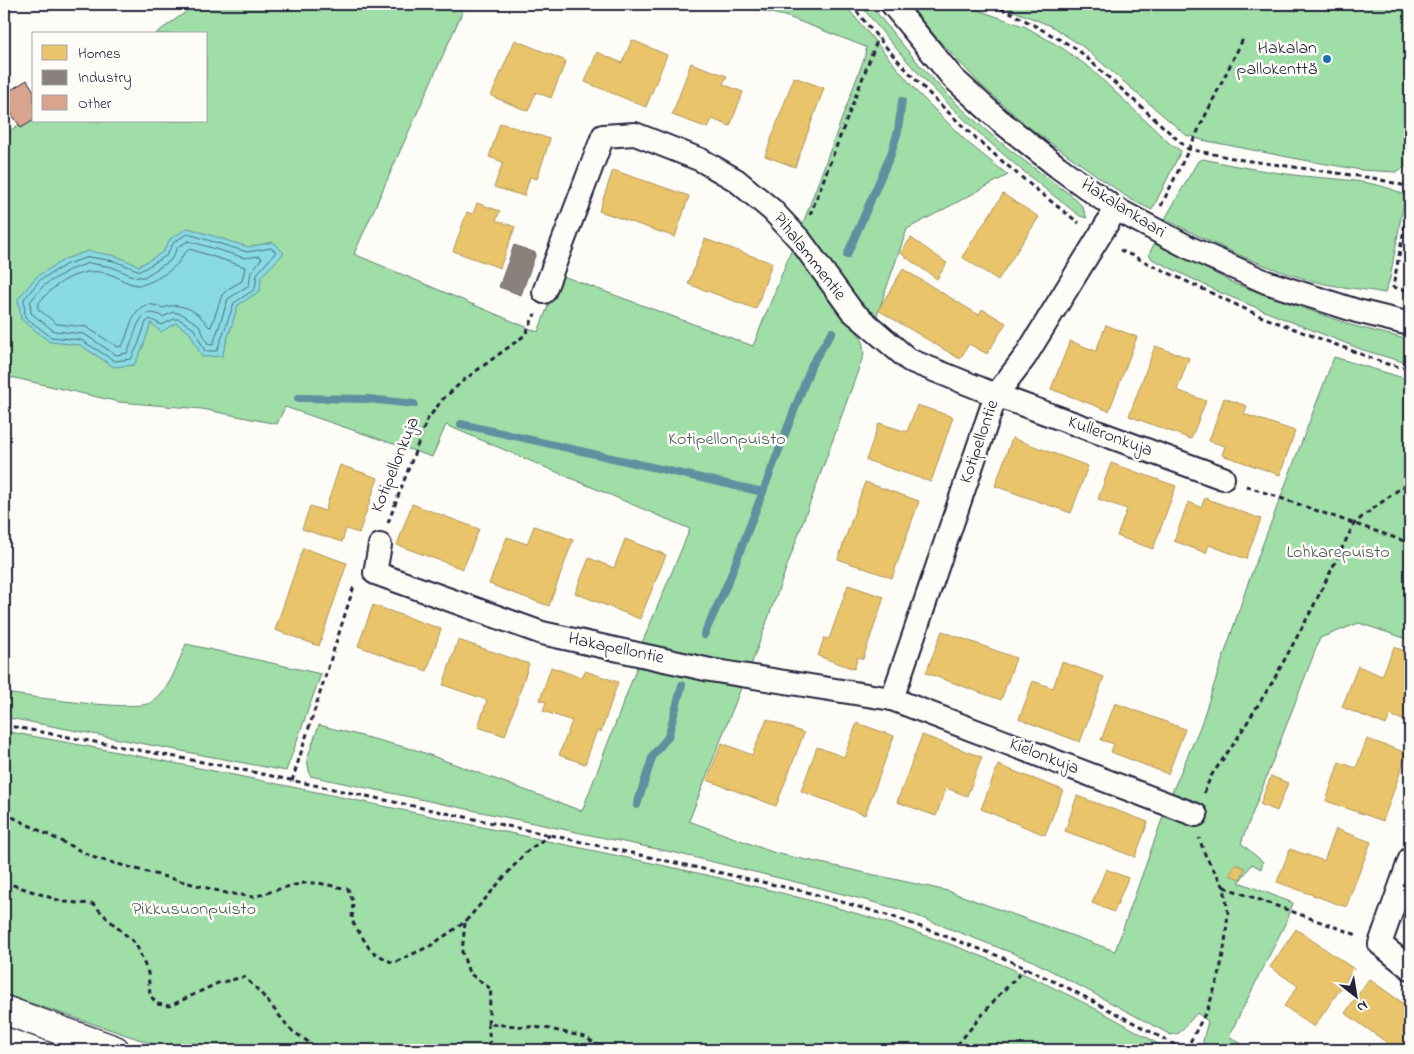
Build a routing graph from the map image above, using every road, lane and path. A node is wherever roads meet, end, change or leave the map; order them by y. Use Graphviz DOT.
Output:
graph roads {
  1 [pos="892,4"];
  2 [pos="983,4"];
  3 [pos="878,38"];
  4 [pos="1243,39"];
  5 [pos="1188,149"];
  6 [pos="1410,187"];
  7 [pos="1410,198"];
  8 [pos="1116,209"];
  9 [pos="800,240"];
  10 [pos="1410,291"];
  11 [pos="544,292"];
  12 [pos="1410,324"];
  13 [pos="996,395"];
  14 [pos="1223,478"];
  15 [pos="1410,481"];
  16 [pos="1354,524"];
  17 [pos="1410,543"];
  18 [pos="380,545"];
  19 [pos="375,573"];
  20 [pos="892,699"];
  21 [pos="4,724"];
  22 [pos="292,781"];
  23 [pos="4,813"];
  24 [pos="1196,815"];
  25 [pos="550,834"];
  26 [pos="1410,859"];
  27 [pos="4,882"];
  28 [pos="1224,887"];
  29 [pos="465,922"];
  30 [pos="1340,929"];
  31 [pos="1026,968"];
  32 [pos="1410,968"];
  33 [pos="4,1010"];
  34 [pos="488,1024"];
  35 [pos="116,1050"];
  36 [pos="320,1050"];
  37 [pos="480,1050"];
  38 [pos="605,1050"];
  39 [pos="950,1050"];
  40 [pos="1185,1050"];
  1 -- 8 [label="street, Hakalankaari"];
  2 -- 5 [label="path"];
  3 -- 9 [label="path"];
  4 -- 5 [label="path"];
  5 -- 6 [label="path"];
  7 -- 10 [label="path"];
  8 -- 12 [label="street, Hakalankaari"];
  8 -- 13 [label="street, Kotipellontie"];
  9 -- 11 [label="street, Pihalammentie"];
  9 -- 13 [label="street, Pihalammentie"];
  11 -- 18 [label="path, Kotipellonkuja"];
  13 -- 14 [label="street, Kulleronkuja"];
  13 -- 20 [label="street, Kotipellontie"];
  14 -- 16 [label="path"];
  15 -- 16 [label="path"];
  16 -- 17 [label="path"];
  16 -- 24 [label="path"];
  18 -- 19 [label="street"];
  19 -- 20 [label="street, Hakapellontie"];
  19 -- 22 [label="path"];
  20 -- 24 [label="street, Kielonkuja"];
  21 -- 22 [label="path"];
  22 -- 25 [label="path"];
  23 -- 29 [label="path"];
  24 -- 28 [label="path"];
  25 -- 29 [label="path"];
  25 -- 31 [label="path"];
  26 -- 32 [label="street"];
  27 -- 36 [label="path"];
  28 -- 30 [label="path"];
  28 -- 40 [label="path"];
  29 -- 34 [label="path"];
  31 -- 39 [label="path"];
  31 -- 40 [label="path"];
  33 -- 35 [label="main road"];
  34 -- 37 [label="path"];
  34 -- 38 [label="path"];
}
